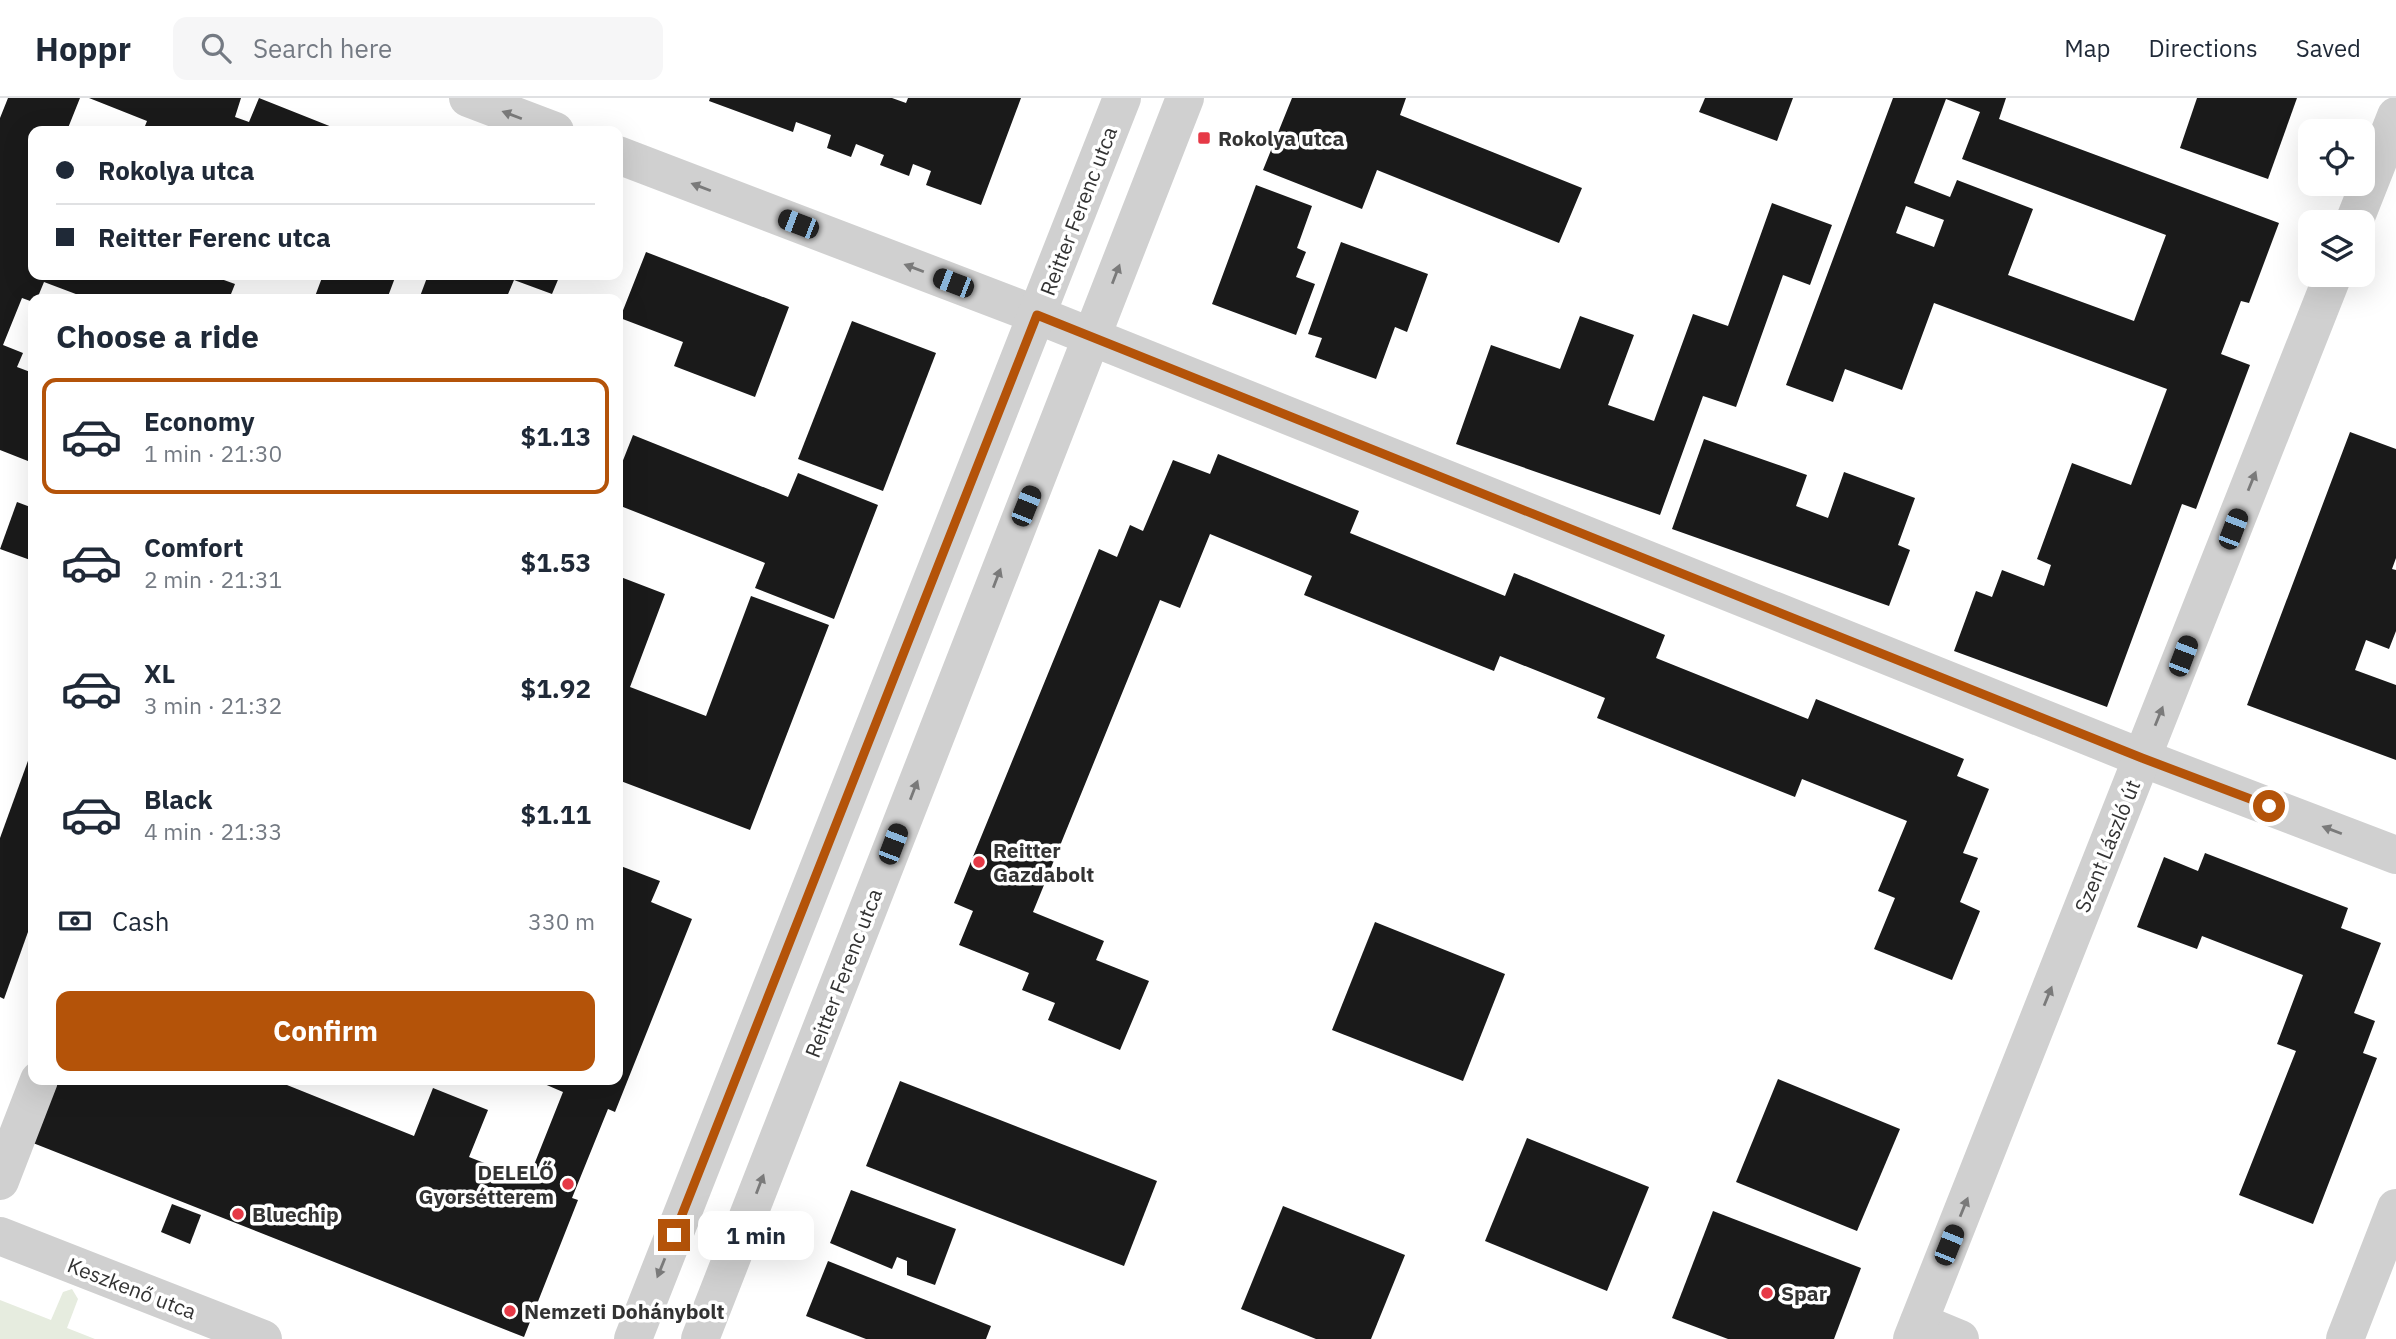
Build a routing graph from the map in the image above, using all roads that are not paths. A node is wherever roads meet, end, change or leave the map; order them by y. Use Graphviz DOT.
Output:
graph roads {
  1 [pos="468,98"];
  2 [pos="1122,98"];
  3 [pos="1185,98"];
  4 [pos="2396,116"];
  5 [pos="542,126"];
  6 [pos="623,157"];
  7 [pos="2359,210"];
  8 [pos="2328,287"];
  9 [pos="1037,315"];
  10 [pos="1091,337"];
  11 [pos="2142,758"];
  12 [pos="2396,855"];
  13 [pos="37,1085"];
  14 [pos="0,1181"];
  15 [pos="2396,1208"];
  16 [pos="0,1236"];
  17 [pos="1915,1331"];
  18 [pos="263,1339"];
  19 [pos="633,1339"];
  20 [pos="699,1339"];
  21 [pos="1960,1339"];
  22 [pos="2345,1339"];
  5 -- 1 [label="street, one-way"];
  2 -- 9 [label="street, Reitter Ferenc utca"];
  10 -- 3 [label="street, Reitter Ferenc utca, one-way"];
  4 -- 7 [label="street"];
  9 -- 6 [label="street, one-way"];
  11 -- 8 [label="street, Szent László út, one-way"];
  9 -- 10 [label="street"];
  9 -- 19 [label="street, Reitter Ferenc utca, one-way"];
  10 -- 11 [label="street"];
  20 -- 10 [label="street, Reitter Ferenc utca, one-way"];
  12 -- 11 [label="street, one-way"];
  17 -- 11 [label="street, Szent László út, one-way"];
  13 -- 14 [label="street"];
  15 -- 22 [label="street"];
  16 -- 18 [label="street, Keszkenő utca"];
  17 -- 21 [label="street"];
}
